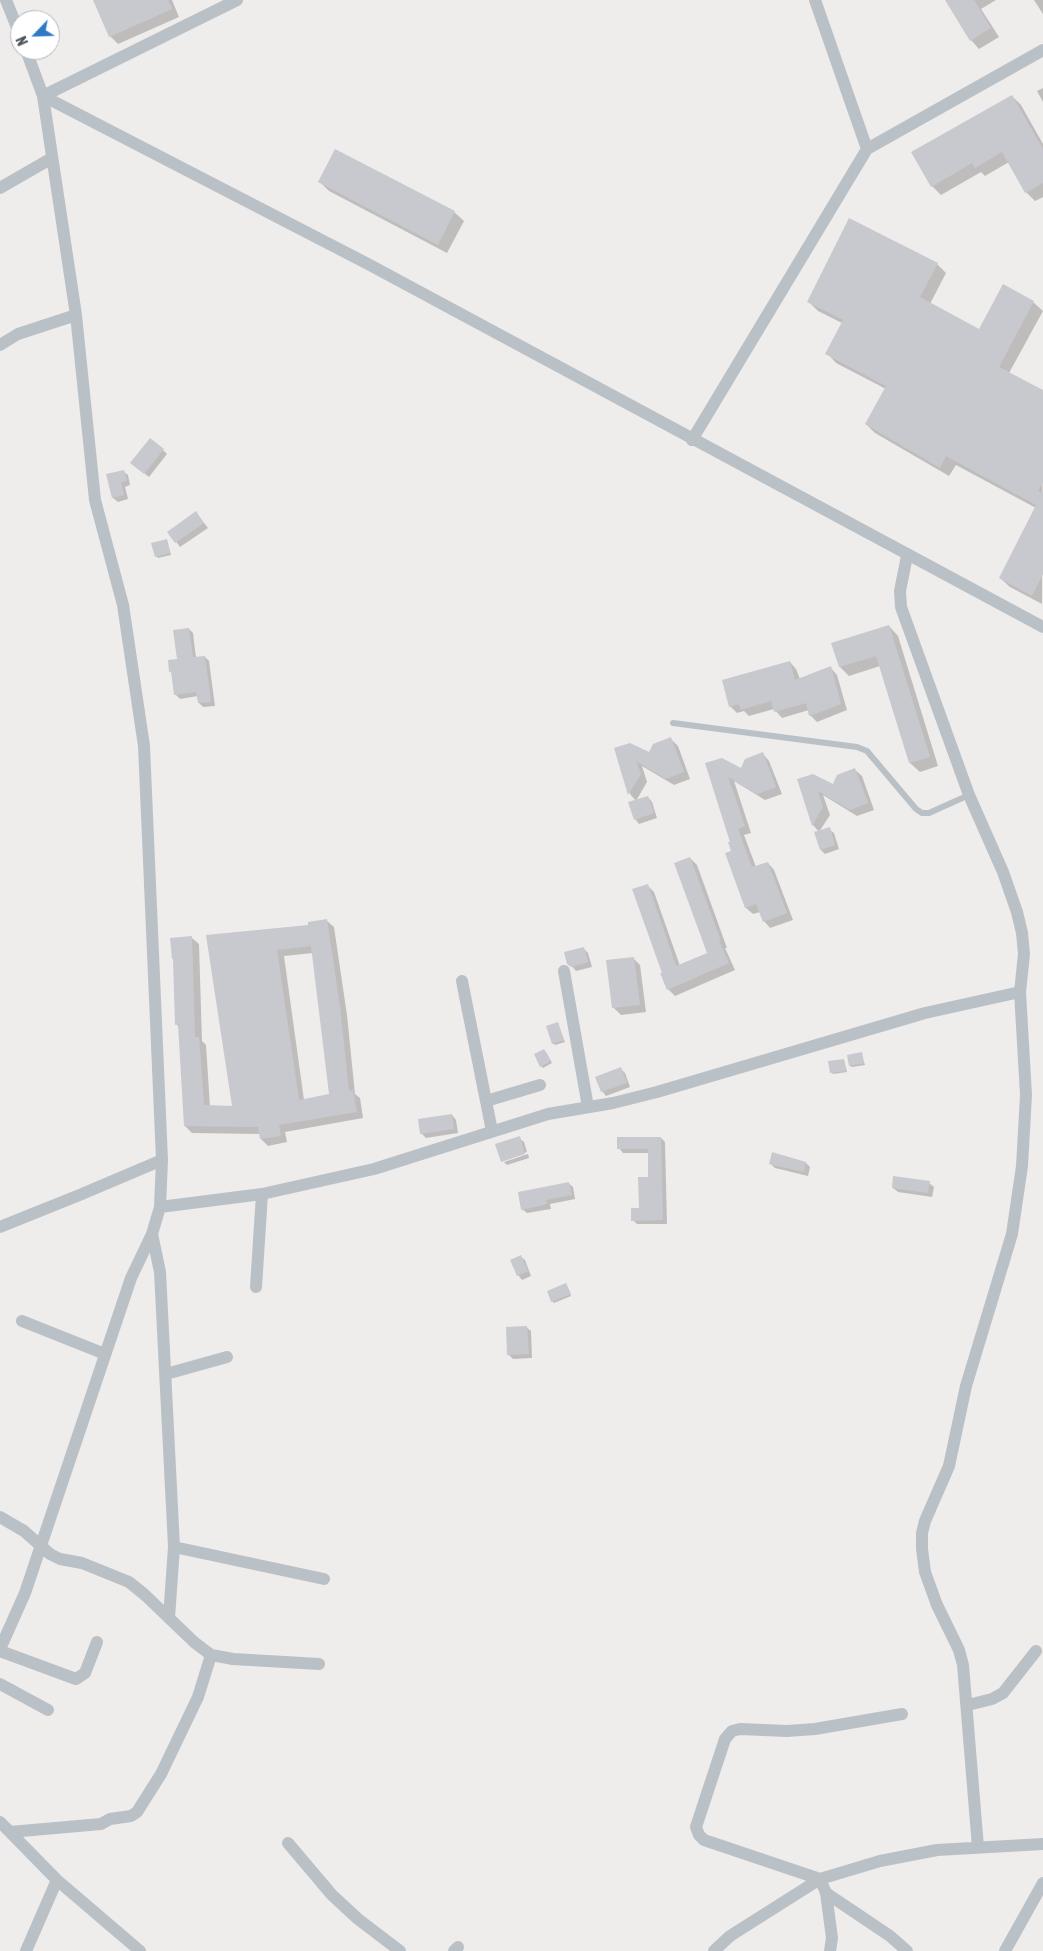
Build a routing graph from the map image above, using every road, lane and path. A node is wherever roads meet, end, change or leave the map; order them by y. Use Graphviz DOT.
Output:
graph roads {
  1 [pos="237,0"];
  2 [pos="815,0"];
  3 [pos="1043,50"];
  4 [pos="30,60"];
  5 [pos="43,96"];
  6 [pos="867,149"];
  7 [pos="52,158"];
  8 [pos="0,188"];
  9 [pos="76,315"];
  10 [pos="0,346"];
  11 [pos="692,440"];
  12 [pos="907,556"];
  13 [pos="1043,627"];
  14 [pos="673,722"];
  15 [pos="969,795"];
  16 [pos="564,971"];
  17 [pos="462,981"];
  18 [pos="1020,992"];
  19 [pos="540,1085"];
  20 [pos="486,1101"];
  21 [pos="588,1107"];
  22 [pos="492,1131"];
  23 [pos="162,1160"];
  24 [pos="262,1194"];
  25 [pos="160,1207"];
  26 [pos="0,1227"];
  27 [pos="152,1234"];
  28 [pos="256,1287"];
  29 [pos="22,1321"];
  30 [pos="105,1354"];
  31 [pos="227,1357"];
  32 [pos="166,1374"];
  33 [pos="0,1517"];
  34 [pos="42,1545"];
  35 [pos="174,1547"];
  36 [pos="324,1579"];
  37 [pos="169,1618"];
  38 [pos="97,1642"];
  39 [pos="0,1650"];
  40 [pos="1036,1651"];
  41 [pos="211,1655"];
  42 [pos="320,1664"];
  43 [pos="0,1684"];
  44 [pos="968,1705"];
  45 [pos="48,1710"];
  46 [pos="902,1714"];
  47 [pos="0,1822"];
  48 [pos="10,1832"];
  49 [pos="288,1843"];
  50 [pos="1043,1844"];
  51 [pos="978,1847"];
  52 [pos="820,1879"];
  53 [pos="57,1880"];
  54 [pos="1043,1883"];
  55 [pos="826,1893"];
  56 [pos="26,1951"];
  57 [pos="140,1951"];
  58 [pos="400,1951"];
  59 [pos="714,1951"];
  60 [pos="830,1951"];
  61 [pos="907,1951"];
  62 [pos="1005,1951"];
  1 -- 5 [label="street"];
  2 -- 6 [label="street"];
  3 -- 6 [label="street"];
  4 -- 5 [label="street"];
  5 -- 7 [label="street"];
  5 -- 11 [label="street"];
  6 -- 11 [label="street"];
  7 -- 8 [label="street"];
  7 -- 9 [label="street"];
  9 -- 10 [label="street"];
  9 -- 23 [label="street"];
  11 -- 12 [label="street"];
  12 -- 13 [label="street"];
  12 -- 15 [label="street"];
  14 -- 15 [label="lane"];
  15 -- 18 [label="street"];
  16 -- 21 [label="street"];
  17 -- 20 [label="street"];
  18 -- 21 [label="street"];
  18 -- 44 [label="street"];
  19 -- 20 [label="street"];
  20 -- 22 [label="street"];
  21 -- 22 [label="street"];
  22 -- 24 [label="street"];
  23 -- 25 [label="street"];
  23 -- 26 [label="street"];
  24 -- 25 [label="street"];
  24 -- 28 [label="street"];
  25 -- 27 [label="street"];
  27 -- 30 [label="street"];
  27 -- 32 [label="street"];
  29 -- 30 [label="street"];
  30 -- 34 [label="street"];
  31 -- 32 [label="street"];
  32 -- 35 [label="street"];
  33 -- 34 [label="street"];
  34 -- 37 [label="street"];
  34 -- 39 [label="street"];
  35 -- 36 [label="street"];
  35 -- 37 [label="street"];
  37 -- 41 [label="street"];
  38 -- 39 [label="street"];
  40 -- 44 [label="street"];
  41 -- 42 [label="street"];
  41 -- 48 [label="street"];
  43 -- 45 [label="street"];
  44 -- 51 [label="street"];
  46 -- 52 [label="street"];
  47 -- 48 [label="street"];
  48 -- 53 [label="street"];
  49 -- 58 [label="street"];
  50 -- 51 [label="street"];
  51 -- 52 [label="street"];
  52 -- 55 [label="street"];
  52 -- 59 [label="street"];
  53 -- 56 [label="street"];
  53 -- 57 [label="street"];
  54 -- 62 [label="street"];
  55 -- 60 [label="street"];
  55 -- 61 [label="street"];
}
